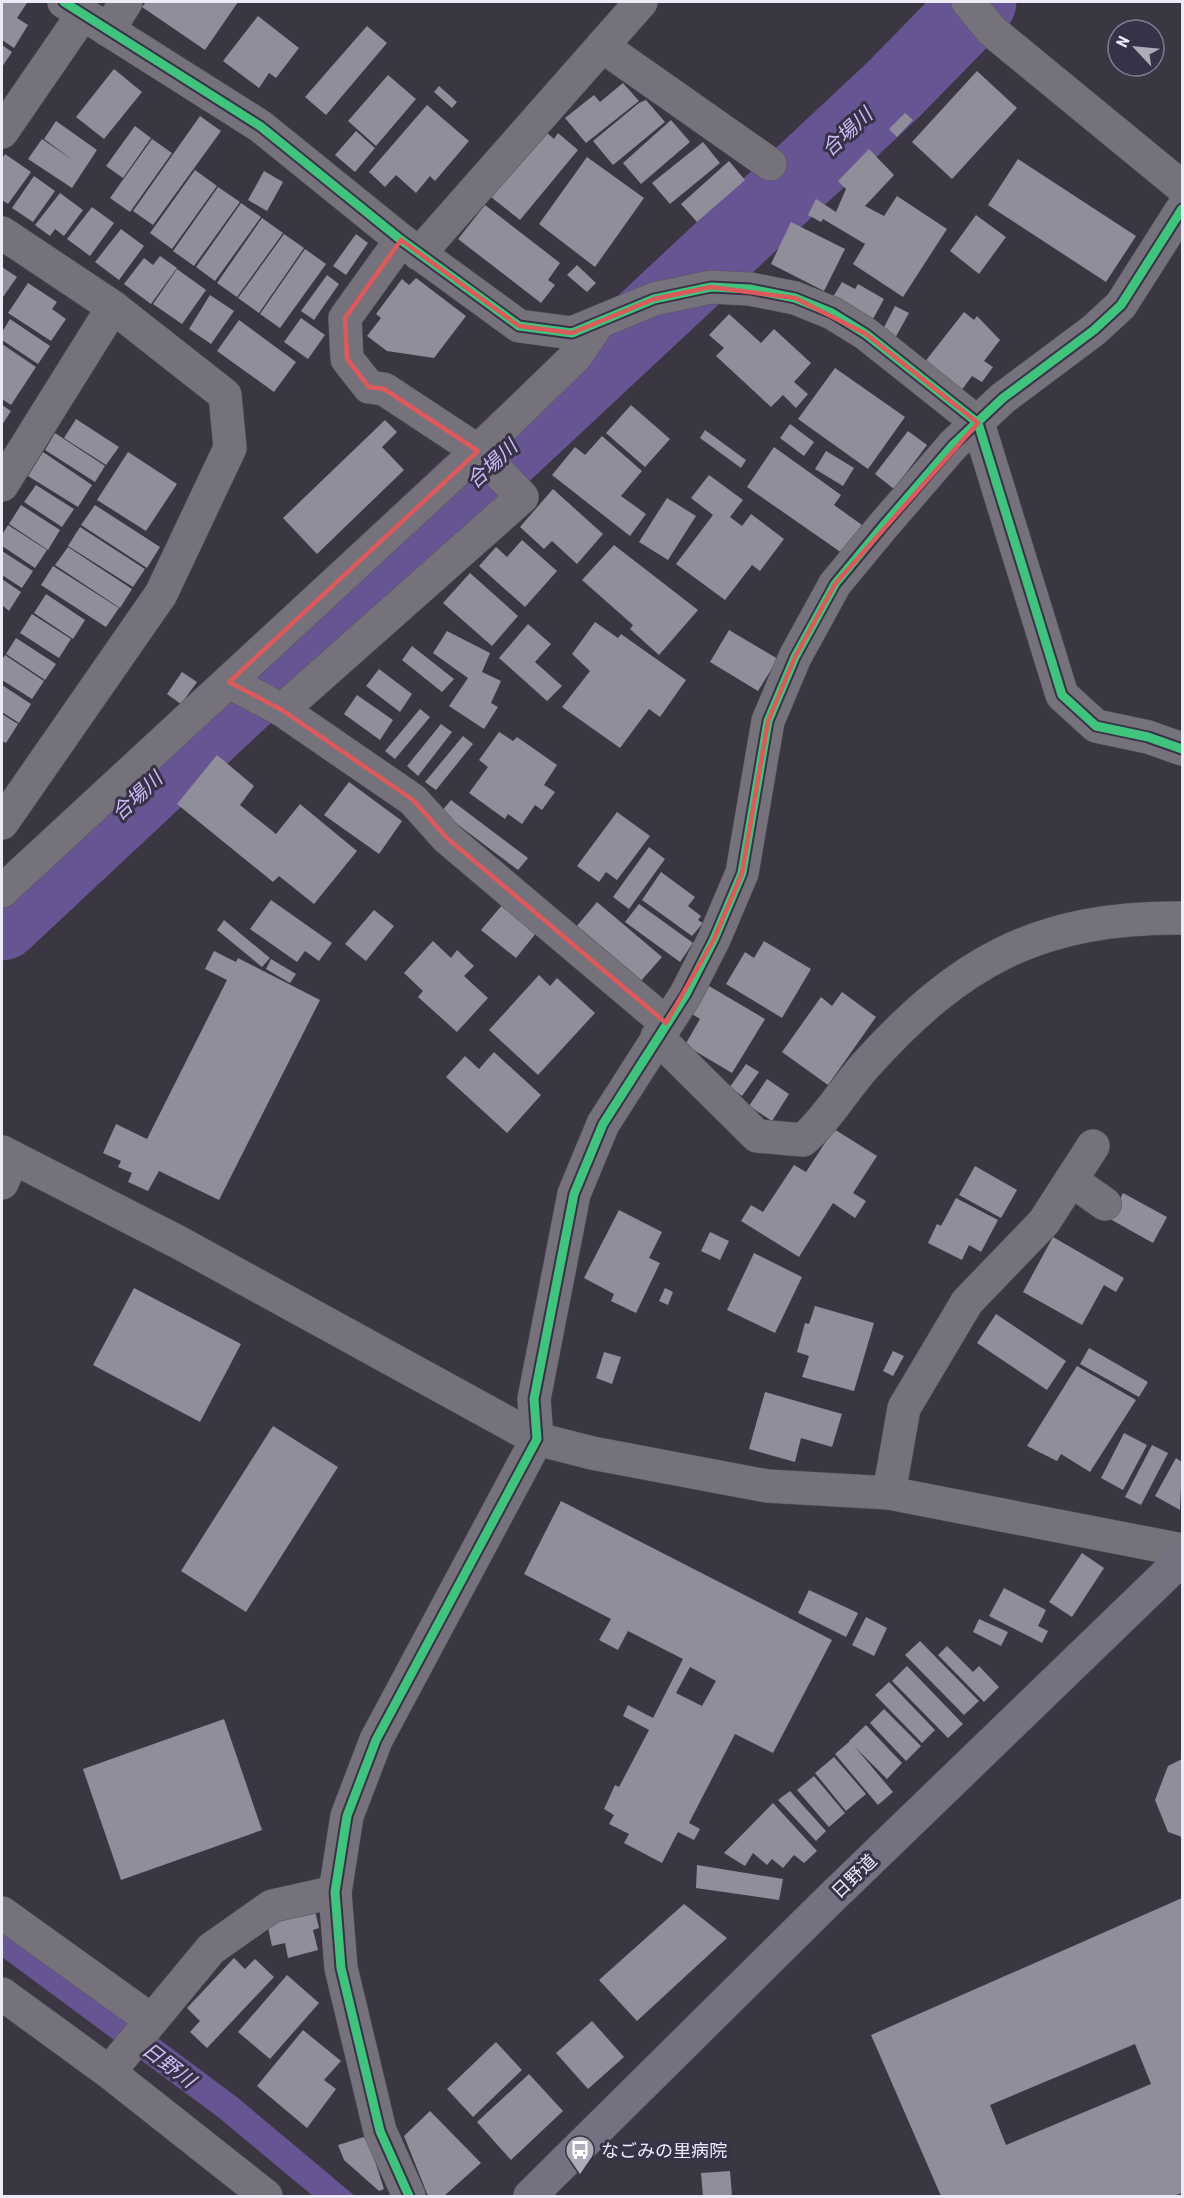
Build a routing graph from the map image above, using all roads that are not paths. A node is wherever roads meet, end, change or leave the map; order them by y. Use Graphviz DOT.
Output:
graph roads {
  1 [pos="126,2"];
  2 [pos="641,2"];
  3 [pos="976,12"];
  4 [pos="85,15"];
  5 [pos="602,46"];
  6 [pos="2,132"];
  7 [pos="770,164"];
  8 [pos="1182,187"];
  9 [pos="1182,209"];
  10 [pos="2,233"];
  11 [pos="410,247"];
  12 [pos="112,307"];
  13 [pos="597,325"];
  14 [pos="978,423"];
  15 [pos="487,461"];
  16 [pos="2,486"];
  17 [pos="253,695"];
  18 [pos="1182,749"];
  19 [pos="2,823"];
  20 [pos="2,891"];
  21 [pos="1182,918"];
  22 [pos="662,1030"];
  23 [pos="1093,1146"];
  24 [pos="5,1164"];
  25 [pos="1071,1180"];
  26 [pos="1105,1204"];
  27 [pos="537,1439"];
  28 [pos="889,1493"];
  29 [pos="1182,1550"];
  30 [pos="1182,1559"];
  31 [pos="335,1892"];
  32 [pos="2,1913"];
  33 [pos="2,1994"];
  34 [pos="149,2023"];
  35 [pos="114,2066"];
  36 [pos="266,2196"];
  37 [pos="410,2196"];
  38 [pos="530,2196"];
  1 -- 4 [label="street"];
  2 -- 5 [label="street"];
  3 -- 8 [label="street"];
  4 -- 6 [label="street"];
  4 -- 11 [label="street"];
  5 -- 7 [label="street"];
  5 -- 11 [label="street"];
  9 -- 14 [label="street"];
  10 -- 12 [label="street"];
  11 -- 13 [label="street"];
  11 -- 15 [label="street"];
  12 -- 16 [label="street"];
  12 -- 19 [label="street"];
  13 -- 14 [label="street"];
  13 -- 15 [label="street"];
  14 -- 18 [label="street"];
  14 -- 22 [label="street"];
  15 -- 17 [label="street"];
  15 -- 17 [label="street"];
  17 -- 20 [label="street"];
  17 -- 22 [label="street"];
  21 -- 22 [label="street"];
  22 -- 27 [label="street"];
  23 -- 25 [label="street"];
  24 -- 27 [label="street"];
  25 -- 26 [label="street"];
  25 -- 28 [label="street"];
  27 -- 28 [label="street"];
  27 -- 31 [label="street"];
  28 -- 29 [label="street"];
  30 -- 38 [label="main road, 日野道"];
  31 -- 34 [label="street"];
  31 -- 37 [label="street"];
  32 -- 34 [label="street"];
  33 -- 35 [label="street"];
  34 -- 35 [label="street"];
  35 -- 36 [label="street"];
}
